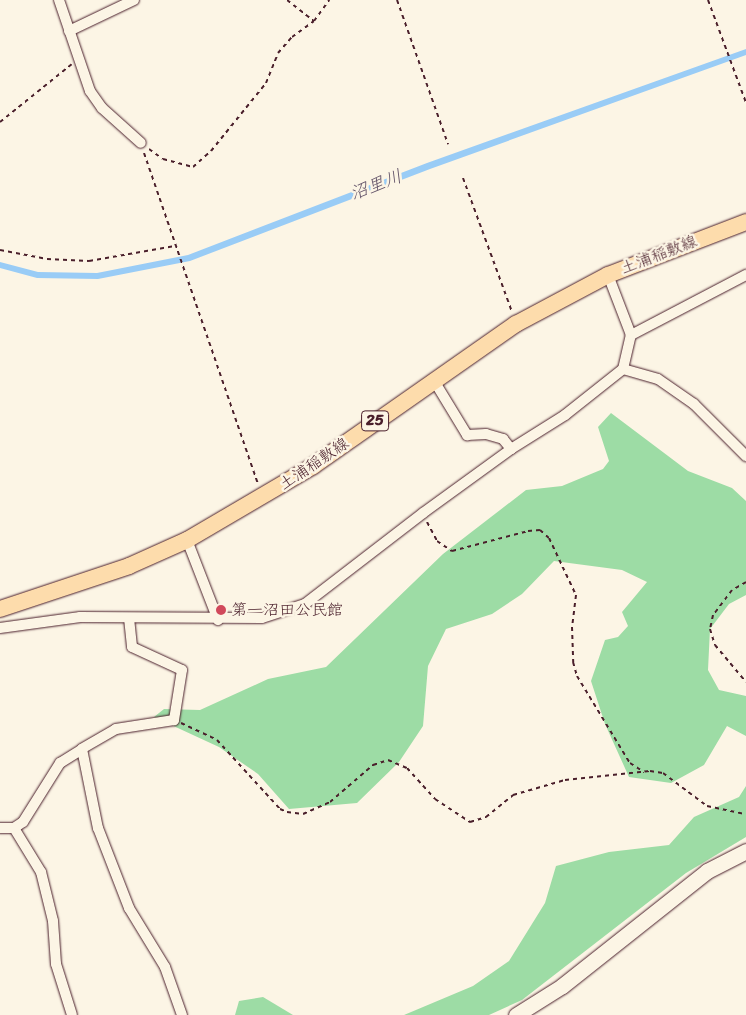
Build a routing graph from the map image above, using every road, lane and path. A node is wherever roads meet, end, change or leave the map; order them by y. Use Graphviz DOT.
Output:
graph roads {
  1 [pos="59,0"];
  2 [pos="134,0"];
  3 [pos="287,0"];
  4 [pos="329,0"];
  5 [pos="397,0"];
  6 [pos="708,0"];
  7 [pos="314,21"];
  8 [pos="69,31"];
  9 [pos="78,59"];
  10 [pos="746,103"];
  11 [pos="0,122"];
  12 [pos="141,143"];
  13 [pos="448,144"];
  14 [pos="463,178"];
  15 [pos="746,222"];
  16 [pos="176,245"];
  17 [pos="0,250"];
  18 [pos="608,275"];
  19 [pos="746,275"];
  20 [pos="516,324"];
  21 [pos="631,335"];
  22 [pos="623,369"];
  23 [pos="433,379"];
  24 [pos="511,448"];
  25 [pos="746,456"];
  26 [pos="263,498"];
  27 [pos="423,513"];
  28 [pos="187,540"];
  29 [pos="746,582"];
  30 [pos="0,609"];
  31 [pos="129,618"];
  32 [pos="218,620"];
  33 [pos="0,628"];
  34 [pos="746,682"];
  35 [pos="174,720"];
  36 [pos="82,749"];
  37 [pos="644,772"];
  38 [pos="746,814"];
  39 [pos="0,828"];
  40 [pos="14,828"];
  41 [pos="746,850"];
  42 [pos="72,1015"];
  43 [pos="182,1015"];
  44 [pos="516,1015"];
  1 -- 8 [label="street"];
  2 -- 8 [label="street"];
  3 -- 7 [label="path"];
  4 -- 7 [label="path"];
  5 -- 13 [label="path"];
  6 -- 10 [label="path"];
  7 -- 12 [label="path"];
  8 -- 9 [label="street"];
  9 -- 11 [label="path"];
  9 -- 12 [label="street"];
  12 -- 16 [label="path"];
  14 -- 20 [label="path"];
  15 -- 18 [label="main road, 土浦稲敷線 / 25"];
  16 -- 17 [label="path"];
  16 -- 26 [label="path"];
  18 -- 20 [label="main road, 土浦稲敷線 / 25"];
  18 -- 21 [label="street"];
  19 -- 21 [label="street"];
  20 -- 23 [label="main road, 土浦稲敷線 / 25"];
  21 -- 22 [label="street"];
  22 -- 24 [label="street"];
  22 -- 25 [label="street"];
  23 -- 24 [label="street"];
  23 -- 26 [label="main road, 土浦稲敷線 / 25"];
  24 -- 27 [label="street"];
  26 -- 28 [label="main road, 土浦稲敷線 / 25"];
  27 -- 32 [label="street"];
  27 -- 37 [label="path"];
  28 -- 30 [label="main road, 土浦稲敷線 / 25"];
  28 -- 32 [label="street"];
  29 -- 34 [label="path"];
  31 -- 32 [label="street"];
  31 -- 33 [label="street"];
  31 -- 35 [label="street"];
  35 -- 36 [label="street"];
  35 -- 37 [label="path"];
  36 -- 40 [label="street"];
  36 -- 43 [label="street"];
  37 -- 38 [label="path"];
  39 -- 40 [label="street"];
  40 -- 42 [label="street"];
  41 -- 44 [label="street"];
}
